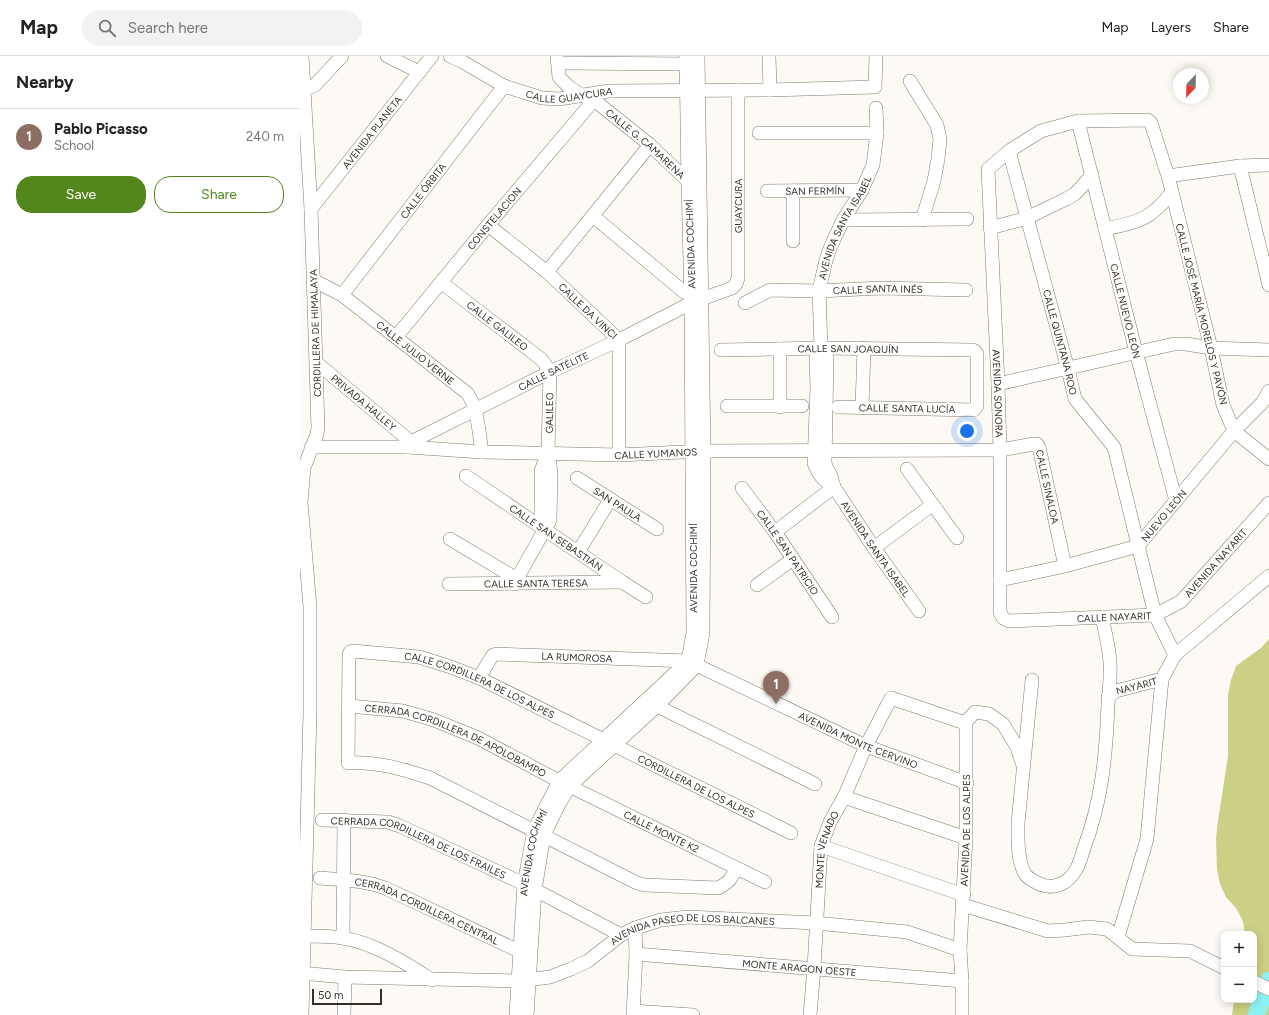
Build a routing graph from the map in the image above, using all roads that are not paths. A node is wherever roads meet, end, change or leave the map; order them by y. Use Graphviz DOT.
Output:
graph roads {
  1 [pos="302,56"];
  2 [pos="342,56"];
  3 [pos="387,56"];
  4 [pos="432,56"];
  5 [pos="450,56"];
  6 [pos="698,56"];
  7 [pos="769,56"];
  8 [pos="876,56"];
  9 [pos="562,59"];
  10 [pos="686,60"];
  11 [pos="419,72"];
  12 [pos="910,81"];
  13 [pos="504,86"];
  14 [pos="304,90"];
  15 [pos="738,90"];
  16 [pos="770,90"];
  17 [pos="692,91"];
  18 [pos="582,95"];
  19 [pos="594,100"];
  20 [pos="876,108"];
  21 [pos="1078,121"];
  22 [pos="759,133"];
  23 [pos="877,133"];
  24 [pos="650,146"];
  25 [pos="1008,152"];
  26 [pos="1269,165"];
  27 [pos="1240,166"];
  28 [pos="1092,176"];
  29 [pos="1168,176"];
  30 [pos="688,181"];
  31 [pos="862,190"];
  32 [pos="767,191"];
  33 [pos="793,191"];
  34 [pos="1172,192"];
  35 [pos="311,209"];
  36 [pos="593,216"];
  37 [pos="1027,218"];
  38 [pos="967,219"];
  39 [pos="843,220"];
  40 [pos="922,220"];
  41 [pos="488,225"];
  42 [pos="990,228"];
  43 [pos="1105,229"];
  44 [pos="793,241"];
  45 [pos="548,272"];
  46 [pos="313,280"];
  47 [pos="442,282"];
  48 [pos="1269,285"];
  49 [pos="966,290"];
  50 [pos="819,291"];
  51 [pos="342,295"];
  52 [pos="695,299"];
  53 [pos="745,303"];
  54 [pos="396,337"];
  55 [pos="619,340"];
  56 [pos="820,348"];
  57 [pos="864,348"];
  58 [pos="1211,348"];
  59 [pos="780,349"];
  60 [pos="721,350"];
  61 [pos="1269,350"];
  62 [pos="1136,352"];
  63 [pos="317,363"];
  64 [pos="1068,369"];
  65 [pos="550,372"];
  66 [pos="998,384"];
  67 [pos="1269,391"];
  68 [pos="727,406"];
  69 [pos="802,406"];
  70 [pos="780,407"];
  71 [pos="838,407"];
  72 [pos="862,407"];
  73 [pos="976,408"];
  74 [pos="475,410"];
  75 [pos="1234,431"];
  76 [pos="410,444"];
  77 [pos="311,447"];
  78 [pos="1000,450"];
  79 [pos="698,451"];
  80 [pos="819,451"];
  81 [pos="482,452"];
  82 [pos="548,454"];
  83 [pos="619,455"];
  84 [pos="1269,459"];
  85 [pos="907,469"];
  86 [pos="466,476"];
  87 [pos="577,478"];
  88 [pos="834,486"];
  89 [pos="742,488"];
  90 [pos="610,500"];
  91 [pos="1176,501"];
  92 [pos="1269,503"];
  93 [pos="932,505"];
  94 [pos="545,529"];
  95 [pos="657,529"];
  96 [pos="775,532"];
  97 [pos="957,538"];
  98 [pos="450,539"];
  99 [pos="1138,546"];
  100 [pos="874,548"];
  101 [pos="578,552"];
  102 [pos="793,559"];
  103 [pos="1065,566"];
  104 [pos="1269,576"];
  105 [pos="1000,580"];
  106 [pos="516,581"];
  107 [pos="622,582"];
  108 [pos="449,584"];
  109 [pos="757,585"];
  110 [pos="646,597"];
  111 [pos="919,611"];
  112 [pos="1155,615"];
  113 [pos="832,617"];
  114 [pos="1102,617"];
  115 [pos="1003,618"];
  116 [pos="1175,654"];
  117 [pos="693,663"];
  118 [pos="479,678"];
  119 [pos="1162,678"];
  120 [pos="1032,680"];
  121 [pos="1108,696"];
  122 [pos="349,706"];
  123 [pos="657,706"];
  124 [pos="965,723"];
  125 [pos="608,742"];
  126 [pos="866,746"];
  127 [pos="1024,774"];
  128 [pos="967,782"];
  129 [pos="564,783"];
  130 [pos="815,784"];
  131 [pos="844,797"];
  132 [pos="322,820"];
  133 [pos="344,820"];
  134 [pos="539,832"];
  135 [pos="791,832"];
  136 [pos="966,838"];
  137 [pos="821,846"];
  138 [pos="736,868"];
  139 [pos="320,878"];
  140 [pos="343,880"];
  141 [pos="765,882"];
  142 [pos="529,887"];
  143 [pos="964,900"];
  144 [pos="816,923"];
  145 [pos="635,928"];
  146 [pos="621,935"];
  147 [pos="302,936"];
  148 [pos="1118,937"];
  149 [pos="343,938"];
  150 [pos="960,950"];
  151 [pos="526,954"];
  152 [pos="636,954"];
  153 [pos="1222,967"];
  154 [pos="814,968"];
  155 [pos="302,973"];
  156 [pos="345,977"];
  157 [pos="432,980"];
  158 [pos="523,981"];
  159 [pos="962,981"];
  160 [pos="1257,983"];
  161 [pos="1269,989"];
  162 [pos="634,1013"];
  163 [pos="302,1015"];
  164 [pos="344,1015"];
  165 [pos="516,1015"];
  166 [pos="527,1015"];
  167 [pos="693,1015"];
  168 [pos="810,1015"];
  169 [pos="962,1015"];
  1 -- 14 [label="street, CORDILLERA DE HIMALAYA"];
  2 -- 14 [label="street"];
  3 -- 11 [label="street"];
  4 -- 11 [label="street, AVENIDA PLANETA"];
  5 -- 13 [label="street, CALLE GUAYCURA"];
  6 -- 17 [label="street, AVENIDA COCHIMÍ"];
  7 -- 16 [label="street"];
  8 -- 16 [label="street"];
  9 -- 10 [label="street"];
  9 -- 18 [label="street, CALLE G. CAMARENA"];
  10 -- 17 [label="street, AVENIDA COCHIMÍ"];
  11 -- 35 [label="street, AVENIDA PLANETA"];
  12 -- 40 [label="street"];
  13 -- 18 [label="street, CALLE GUAYCURA"];
  13 -- 51 [label="street, CALLE ÓRBITA"];
  14 -- 35 [label="street, CORDILLERA DE HIMALAYA"];
  15 -- 16 [label="street"];
  15 -- 17 [label="street, CALLE GUAYCURA"];
  15 -- 52 [label="street, GUAYCURA"];
  17 -- 18 [label="street, CALLE GUAYCURA"];
  17 -- 30 [label="street, AVENIDA COCHIMÍ"];
  17 -- 52 [label="street, AVENIDA COCHIMÍ"];
  18 -- 19 [label="street, CALLE G. CAMARENA"];
  19 -- 24 [label="street, CALLE G. CAMARENA"];
  19 -- 41 [label="street, CONSTELACION"];
  20 -- 23 [label="street, AVENIDA SANTA ISABEL"];
  21 -- 25 [label="street"];
  21 -- 28 [label="street, CALLE NUEVO LEÓN"];
  21 -- 29 [label="street, CALLE JOSÉ MARÍA MORELOS Y PAVÓN"];
  22 -- 23 [label="street"];
  23 -- 31 [label="street, AVENIDA SANTA ISABEL"];
  24 -- 30 [label="street, CALLE G. CAMARENA"];
  24 -- 36 [label="street"];
  25 -- 37 [label="street, CALLE QUINTANA ROO"];
  25 -- 42 [label="street, AVENIDA SONORA"];
  26 -- 27 [label="street"];
  27 -- 29 [label="street"];
  27 -- 48 [label="street"];
  28 -- 37 [label="street"];
  28 -- 43 [label="street, CALLE NUEVO LEÓN"];
  29 -- 34 [label="street, CALLE JOSÉ MARÍA MORELOS Y PAVÓN"];
  30 -- 52 [label="street, AVENIDA COCHIMÍ"];
  31 -- 33 [label="street, SAN FERMÍN"];
  31 -- 39 [label="street, AVENIDA SANTA ISABEL"];
  32 -- 33 [label="street, SAN FERMÍN"];
  33 -- 44 [label="street"];
  34 -- 43 [label="street"];
  34 -- 58 [label="street, CALLE JOSÉ MARÍA MORELOS Y PAVÓN"];
  35 -- 46 [label="street, CORDILLERA DE HIMALAYA"];
  36 -- 45 [label="street"];
  36 -- 52 [label="street"];
  37 -- 42 [label="street"];
  37 -- 64 [label="street, CALLE QUINTANA ROO"];
  38 -- 40 [label="street"];
  39 -- 40 [label="street"];
  39 -- 50 [label="street, AVENIDA SANTA ISABEL"];
  41 -- 45 [label="street, CALLE DA VINCI"];
  41 -- 47 [label="street, CONSTELACION"];
  42 -- 66 [label="street, AVENIDA SONORA"];
  43 -- 62 [label="street, CALLE NUEVO LEÓN"];
  45 -- 55 [label="street, CALLE DA VINCI"];
  46 -- 51 [label="street, CALLE JULIO VERNE"];
  46 -- 63 [label="street, CORDILLERA DE HIMALAYA"];
  47 -- 54 [label="street, CONSTELACION"];
  47 -- 65 [label="street, CALLE GALILEO"];
  49 -- 50 [label="street, CALLE SANTA INÉS"];
  50 -- 53 [label="street, CALLE SANTA INÉS"];
  50 -- 56 [label="street, AVENIDA SANTA ISABEL"];
  51 -- 54 [label="street, CALLE JULIO VERNE"];
  52 -- 55 [label="street, CALLE SATÉLITE"];
  52 -- 79 [label="street, AVENIDA COCHIMÍ"];
  54 -- 74 [label="street, CALLE JULIO VERNE"];
  55 -- 65 [label="street, CALLE SATÉLITE"];
  55 -- 83 [label="street, CALLE DA VINCI"];
  56 -- 57 [label="street, CALLE SAN JOAQUÍN"];
  56 -- 59 [label="street, CALLE SAN JOAQUÍN"];
  56 -- 80 [label="street, AVENIDA SANTA ISABEL"];
  57 -- 72 [label="street"];
  57 -- 73 [label="street, CALLE SAN JOAQUÍN"];
  58 -- 61 [label="street"];
  58 -- 62 [label="street"];
  58 -- 75 [label="street, CALLE JOSÉ MARÍA MORELOS Y PAVÓN"];
  59 -- 60 [label="street, CALLE SAN JOAQUÍN"];
  59 -- 70 [label="street"];
  62 -- 64 [label="street"];
  62 -- 91 [label="street, CALLE NUEVO LEÓN"];
  63 -- 76 [label="street, PRIVADA HALLEY"];
  63 -- 77 [label="street, CORDILLERA DE HIMALAYA"];
  64 -- 66 [label="street"];
  64 -- 99 [label="street, CALLE QUINTANA ROO"];
  65 -- 74 [label="street, CALLE SATÉLITE"];
  65 -- 82 [label="street, GALILEO"];
  66 -- 78 [label="street, AVENIDA SONORA"];
  67 -- 75 [label="street, NUEVO LEÓN"];
  68 -- 70 [label="street"];
  69 -- 70 [label="street"];
  71 -- 72 [label="street, CALLE SANTA LUCÍA"];
  72 -- 73 [label="street, CALLE SANTA LUCÍA"];
  74 -- 76 [label="street, CALLE SATÉLITE"];
  74 -- 81 [label="street, CALLE JULIO VERNE"];
  75 -- 84 [label="street, CALLE JOSÉ MARÍA MORELOS Y PAVÓN"];
  75 -- 91 [label="street, NUEVO LEÓN"];
  76 -- 77 [label="street, CALLE YUMANOS"];
  76 -- 81 [label="street, CALLE YUMANOS"];
  77 -- 147 [label="street, CORDILLERA DE HIMALAYA"];
  78 -- 80 [label="street, CALLE YUMANOS"];
  78 -- 103 [label="street, CALLE SINALOA"];
  78 -- 105 [label="street, AVENIDA SONORA"];
  79 -- 80 [label="street, CALLE YUMANOS"];
  79 -- 83 [label="street, CALLE YUMANOS"];
  79 -- 117 [label="street, AVENIDA COCHIMÍ"];
  80 -- 88 [label="street, AVENIDA SANTA ISABEL"];
  81 -- 82 [label="street, CALLE YUMANOS"];
  82 -- 83 [label="street, CALLE YUMANOS"];
  82 -- 94 [label="street, GALILEO"];
  85 -- 93 [label="street"];
  86 -- 94 [label="street, CALLE SAN SEBASTIÁN"];
  87 -- 90 [label="street, SAN PAULA"];
  88 -- 96 [label="street"];
  88 -- 100 [label="street, AVENIDA SANTA ISABEL"];
  89 -- 96 [label="street, CALLE SAN PATRICIO"];
  90 -- 95 [label="street, SAN PAULA"];
  90 -- 101 [label="street"];
  91 -- 99 [label="street, NUEVO LEÓN"];
  92 -- 112 [label="street, AVENIDA NAYARIT"];
  93 -- 97 [label="street"];
  93 -- 100 [label="street"];
  94 -- 101 [label="street, CALLE SAN SEBASTIÁN"];
  94 -- 106 [label="street"];
  96 -- 102 [label="street, CALLE SAN PATRICIO"];
  98 -- 106 [label="street"];
  99 -- 103 [label="street, NUEVO LEÓN"];
  99 -- 112 [label="street, CALLE QUINTANA ROO"];
  100 -- 111 [label="street, AVENIDA SANTA ISABEL"];
  101 -- 107 [label="street, CALLE SAN SEBASTIÁN"];
  102 -- 109 [label="street"];
  102 -- 113 [label="street, CALLE SAN PATRICIO"];
  103 -- 105 [label="street, NUEVO LEÓN"];
  104 -- 116 [label="street"];
  105 -- 115 [label="street, AVENIDA SONORA"];
  106 -- 107 [label="street, CALLE SANTA TERESA"];
  106 -- 108 [label="street, CALLE SANTA TERESA"];
  107 -- 110 [label="street, CALLE SAN SEBASTIÁN"];
  112 -- 114 [label="street, CALLE NAYARIT"];
  112 -- 116 [label="street, CALLE NAYARIT"];
  114 -- 115 [label="street, CALLE NAYARIT"];
  114 -- 121 [label="street"];
  116 -- 119 [label="street, NAYARIT"];
  117 -- 118 [label="street, LA RUMOROSA"];
  117 -- 123 [label="street, AVENIDA COCHIMÍ"];
  117 -- 125 [label="street, AVENIDA COCHIMÍ"];
  117 -- 126 [label="street, AVENIDA MONTE CERVINO"];
  118 -- 122 [label="street, CALLE CORDILLERA DE LOS ALPES"];
  118 -- 125 [label="street, CALLE CORDILLERA DE LOS ALPES"];
  119 -- 121 [label="street, NAYARIT"];
  119 -- 148 [label="street"];
  120 -- 127 [label="street"];
  121 -- 127 [label="street"];
  122 -- 129 [label="street, CERRADA CORDILLERA DE APOLOBAMPO"];
  122 -- 134 [label="street"];
  123 -- 125 [label="street, AVENIDA COCHIMÍ"];
  123 -- 130 [label="street"];
  124 -- 126 [label="street, MONTE VENADO"];
  124 -- 127 [label="street"];
  124 -- 128 [label="street, AVENIDA DE LOS ALPES"];
  125 -- 129 [label="street, AVENIDA COCHIMÍ"];
  125 -- 135 [label="street, CORDILLERA DE LOS ALPES"];
  126 -- 128 [label="street, AVENIDA MONTE CERVINO"];
  126 -- 131 [label="street, MONTE VENADO"];
  128 -- 136 [label="street, AVENIDA DE LOS ALPES"];
  129 -- 134 [label="street, AVENIDA COCHIMÍ"];
  129 -- 138 [label="street, CALLE MONTE K2"];
  131 -- 136 [label="street"];
  131 -- 137 [label="street, MONTE VENADO"];
  132 -- 133 [label="street, CERRADA CORDILLERA DE LOS FRAILES"];
  133 -- 140 [label="street"];
  133 -- 142 [label="street, CERRADA CORDILLERA DE LOS FRAILES"];
  134 -- 138 [label="street"];
  134 -- 142 [label="street, AVENIDA COCHIMÍ"];
  136 -- 143 [label="street, AVENIDA DE LOS ALPES"];
  137 -- 143 [label="street"];
  137 -- 144 [label="street, MONTE VENADO"];
  138 -- 141 [label="street, CALLE MONTE K2"];
  139 -- 140 [label="street, CERRADA CORDILLERA CENTRAL"];
  140 -- 149 [label="street"];
  140 -- 151 [label="street, CERRADA CORDILLERA CENTRAL"];
  142 -- 146 [label="street, CERRADA CORDILLERA DE LOS FRAILES"];
  142 -- 151 [label="street, AVENIDA COCHIMÍ"];
  143 -- 148 [label="street"];
  143 -- 150 [label="street, AVENIDA DE LOS ALPES"];
  144 -- 145 [label="street, AVENIDA PASEO DE LOS BALCANES"];
  144 -- 150 [label="street, AVENIDA PASEO DE LOS BALCANES"];
  144 -- 154 [label="street, MONTE VENADO"];
  145 -- 146 [label="street, AVENIDA PASEO DE LOS BALCANES"];
  145 -- 152 [label="street"];
  146 -- 158 [label="street, AVENIDA PASEO DE LOS BALCANES"];
  147 -- 149 [label="street"];
  147 -- 155 [label="street"];
  148 -- 153 [label="street"];
  149 -- 157 [label="street"];
  150 -- 159 [label="street, AVENIDA DE LOS ALPES"];
  151 -- 158 [label="street, AVENIDA COCHIMÍ"];
  152 -- 154 [label="street, MONTE ARAGON OESTE"];
  152 -- 162 [label="street"];
  154 -- 159 [label="street, MONTE ARAGON OESTE"];
  154 -- 168 [label="street, MONTE VENADO"];
  155 -- 156 [label="street, AVENIDA PASEO DE LOS BALCANES"];
  155 -- 163 [label="street"];
  156 -- 157 [label="street, AVENIDA PASEO DE LOS BALCANES"];
  156 -- 164 [label="street"];
  157 -- 158 [label="street, AVENIDA PASEO DE LOS BALCANES"];
  158 -- 165 [label="street, AVENIDA COCHIMÍ"];
  158 -- 166 [label="street, AVENIDA COCHIMÍ"];
  159 -- 169 [label="street, AVENIDA DE LOS ALPES"];
  160 -- 161 [label="street"];
  162 -- 167 [label="street"];
}
